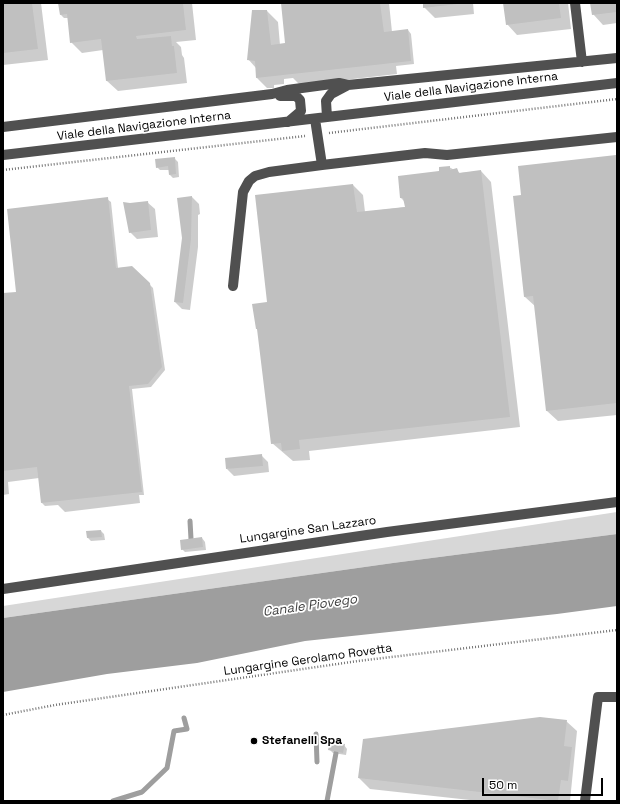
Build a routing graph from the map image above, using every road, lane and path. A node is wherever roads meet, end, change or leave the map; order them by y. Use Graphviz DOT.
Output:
graph roads {
  1 [pos="575,3"];
  2 [pos="617,58"];
  3 [pos="582,62"];
  4 [pos="617,83"];
  5 [pos="348,85"];
  6 [pos="272,94"];
  7 [pos="327,117"];
  8 [pos="315,119"];
  9 [pos="288,122"];
  10 [pos="3,127"];
  11 [pos="617,137"];
  12 [pos="3,155"];
  13 [pos="322,165"];
  14 [pos="233,286"];
  15 [pos="617,502"];
  16 [pos="3,589"];
  17 [pos="617,630"];
  18 [pos="617,697"];
  19 [pos="3,715"];
  20 [pos="585,801"];
  1 -- 3 [label="street"];
  2 -- 3 [label="street, Viale della Navigazione Interna"];
  3 -- 5 [label="street, Viale della Navigazione Interna"];
  4 -- 7 [label="street, Viale della Navigazione Interna"];
  5 -- 6 [label="street, Viale della Navigazione Interna"];
  5 -- 7 [label="street, Viale della Navigazione Interna"];
  6 -- 9 [label="street, Viale della Navigazione Interna"];
  6 -- 10 [label="street, Viale della Navigazione Interna"];
  7 -- 8 [label="street, Viale della Navigazione Interna"];
  8 -- 9 [label="street, Viale della Navigazione Interna"];
  8 -- 13 [label="street"];
  9 -- 12 [label="street, Viale della Navigazione Interna"];
  11 -- 13 [label="street"];
  13 -- 14 [label="street"];
  15 -- 16 [label="street, Lungargine San Lazzaro"];
  17 -- 19 [label="path, Lungargine Gerolamo Rovetta"];
  18 -- 20 [label="street"];
}
